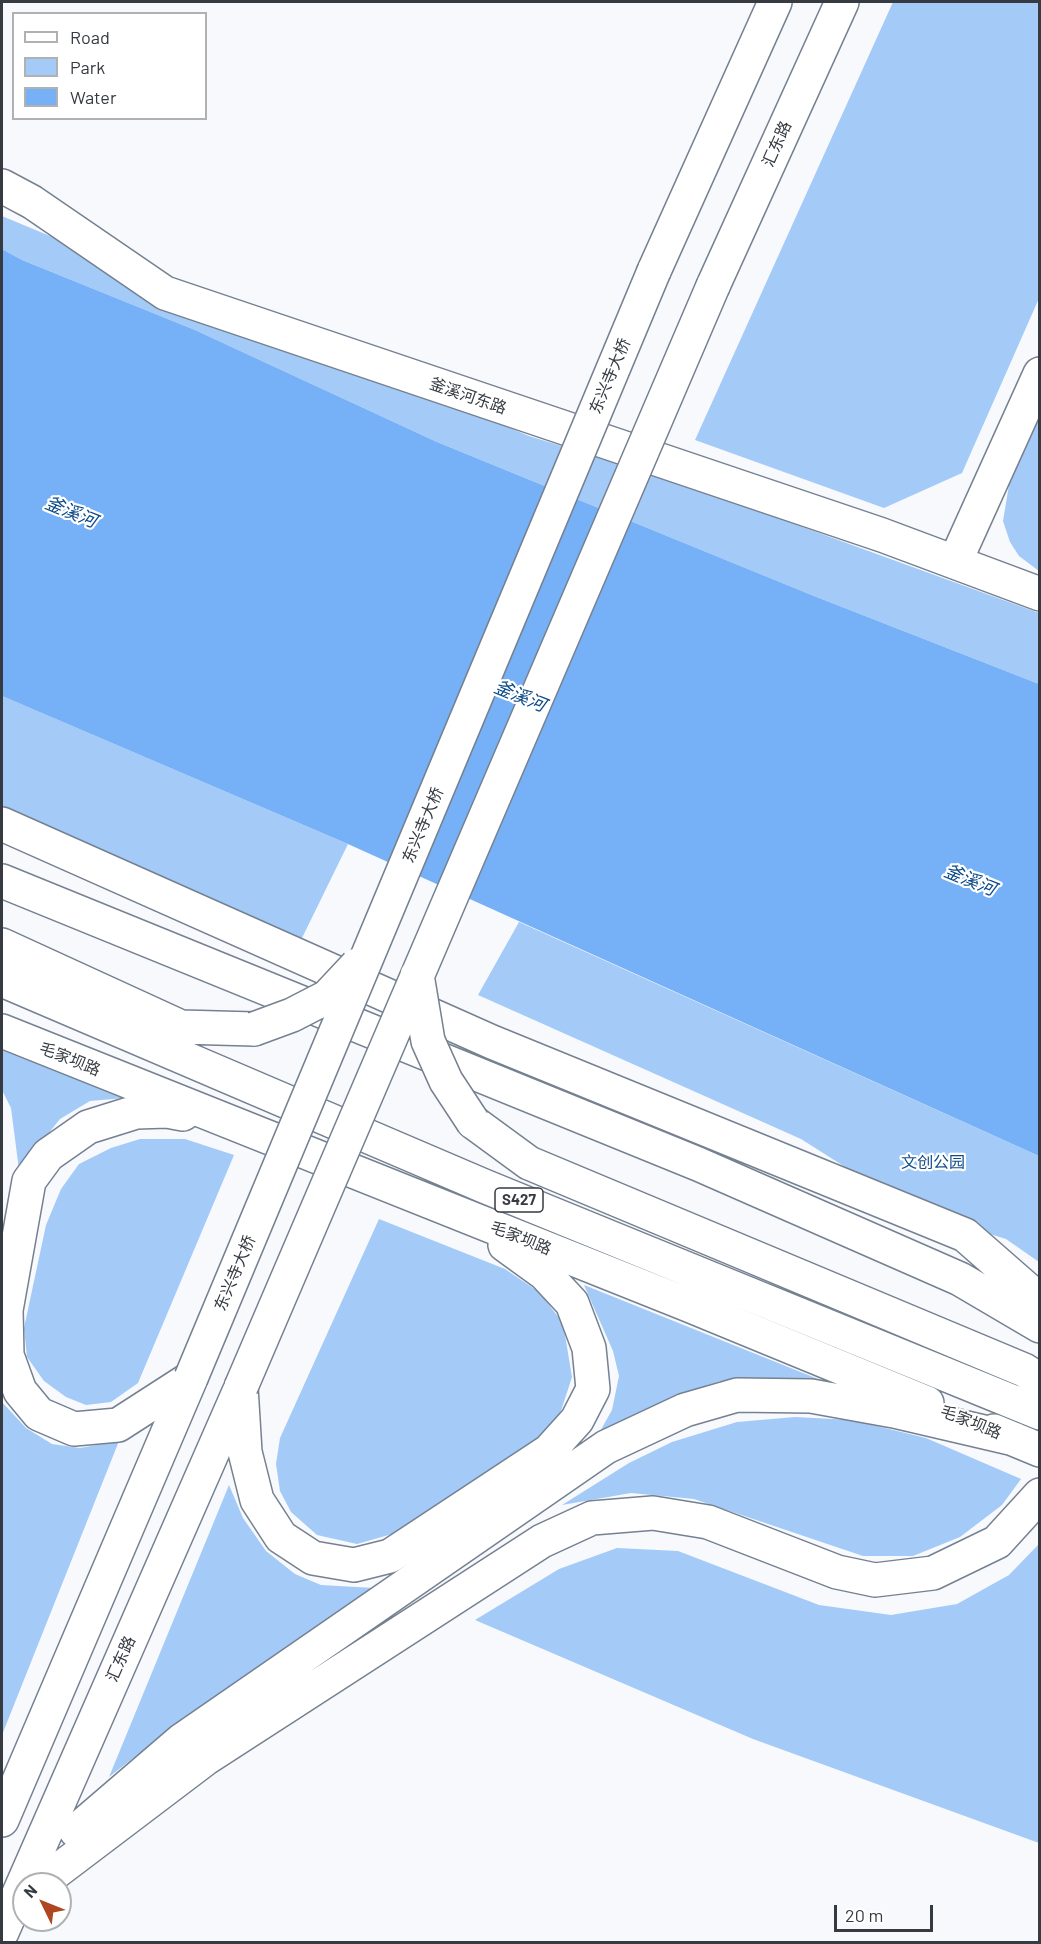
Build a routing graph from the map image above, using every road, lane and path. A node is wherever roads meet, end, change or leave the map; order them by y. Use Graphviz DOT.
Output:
graph roads {
  1 [pos="775,2"];
  2 [pos="842,2"];
  3 [pos="2,186"];
  4 [pos="1040,374"];
  5 [pos="955,562"];
  6 [pos="1040,594"];
  7 [pos="2,824"];
  8 [pos="2,881"];
  9 [pos="2,945"];
  10 [pos="370,951"];
  11 [pos="417,975"];
  12 [pos="2,980"];
  13 [pos="2,1031"];
  14 [pos="219,1120"];
  15 [pos="462,1214"];
  16 [pos="1040,1310"];
  17 [pos="1040,1326"];
  18 [pos="191,1378"];
  19 [pos="1040,1380"];
  20 [pos="241,1387"];
  21 [pos="1040,1413"];
  22 [pos="1027,1445"];
  23 [pos="1040,1495"];
  24 [pos="2,1820"];
  25 [pos="32,1872"];
  26 [pos="47,1872"];
  27 [pos="55,1872"];
  1 -- 10 [label="main road, 东兴寺大桥, bridge"];
  2 -- 11 [label="main road, 汇东路, bridge"];
  3 -- 5 [label="main road, 釜溪河东路"];
  4 -- 5 [label="main road"];
  5 -- 6 [label="main road, 釜溪河东路"];
  7 -- 16 [label="main road"];
  8 -- 17 [label="main road"];
  9 -- 10 [label="main road, bridge"];
  10 -- 18 [label="main road, 东兴寺大桥, bridge"];
  11 -- 19 [label="main road, bridge"];
  11 -- 20 [label="main road, bridge"];
  12 -- 21 [label="main road, S427"];
  13 -- 14 [label="main road, 毛家坝路 / S427"];
  14 -- 15 [label="main road, 毛家坝路 / S427"];
  14 -- 18 [label="main road"];
  15 -- 20 [label="main road"];
  15 -- 22 [label="main road, 毛家坝路 / S427"];
  18 -- 24 [label="main road"];
  20 -- 25 [label="main road, 汇东路"];
  22 -- 26 [label="main road"];
  23 -- 27 [label="main road"];
}
